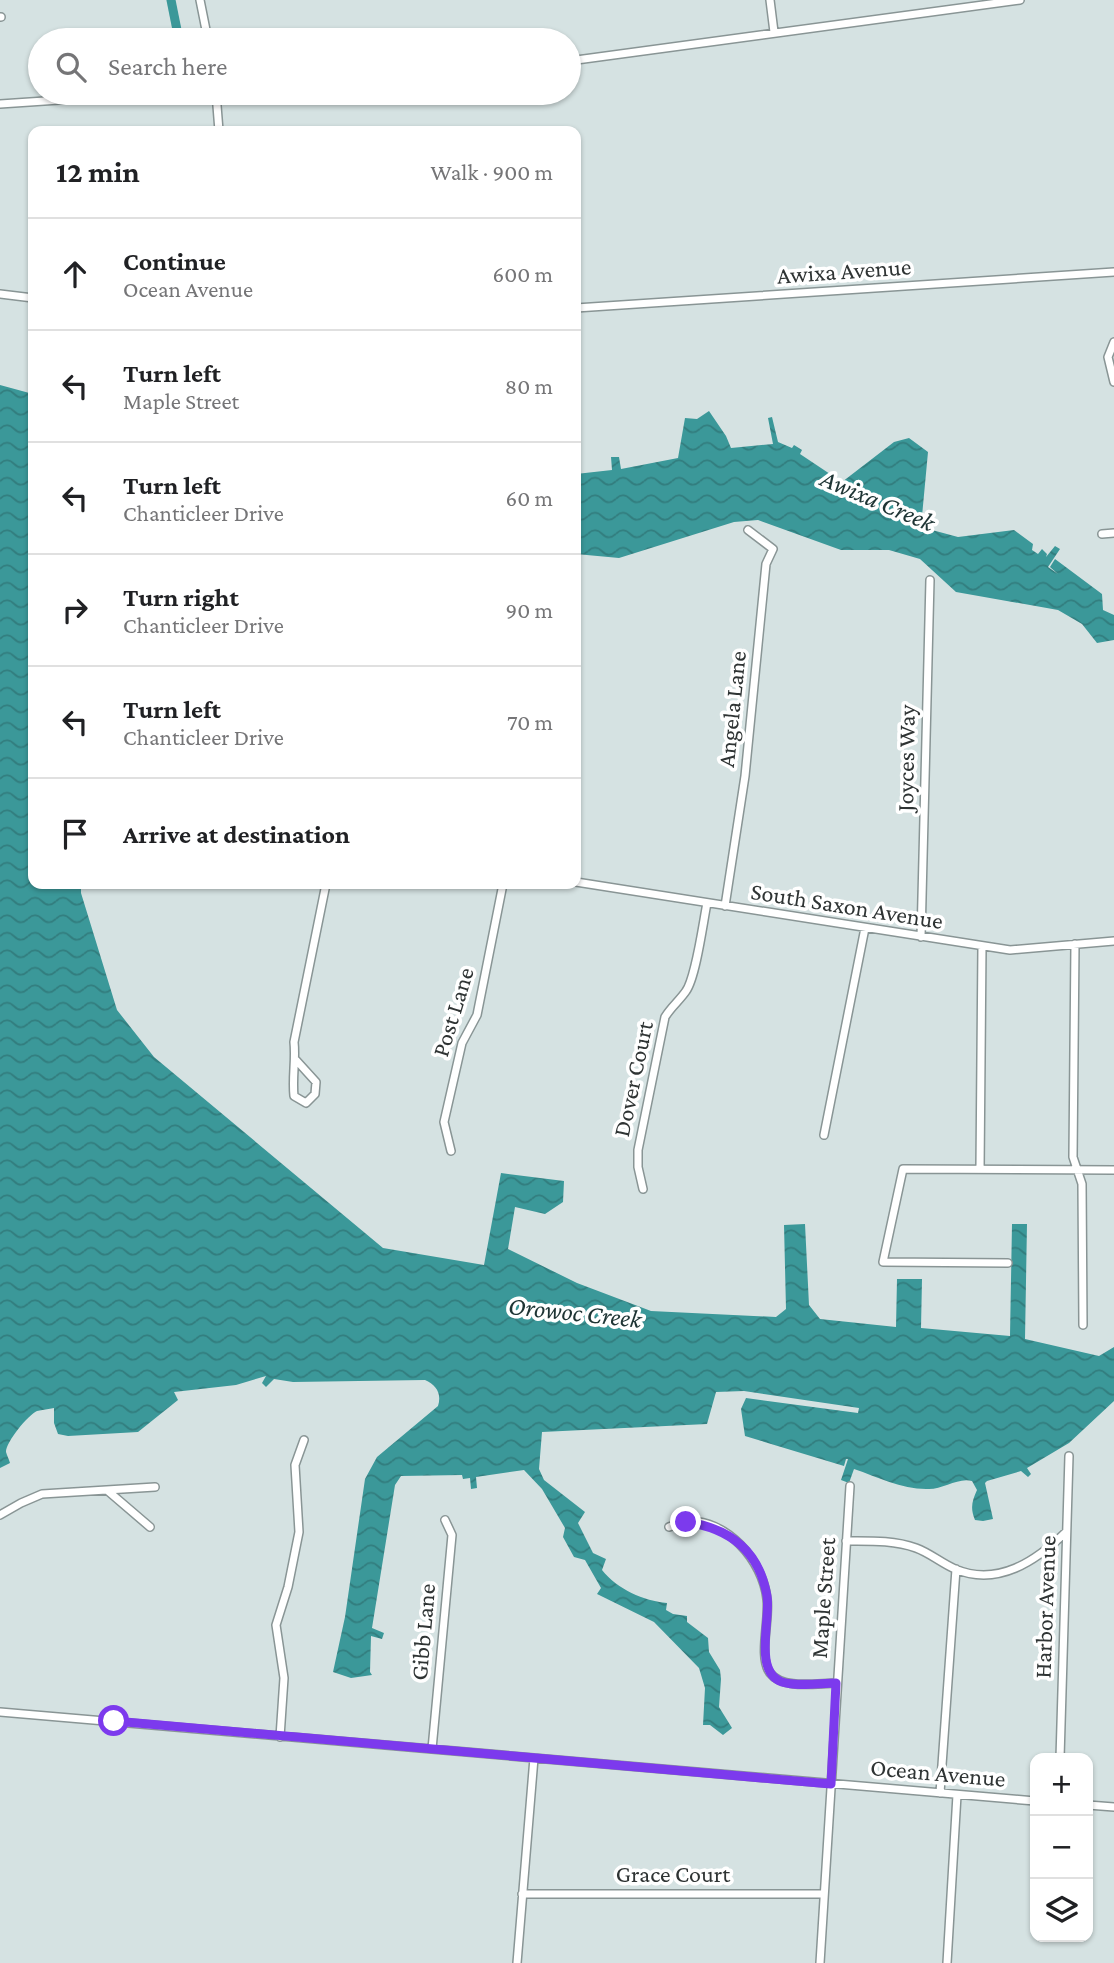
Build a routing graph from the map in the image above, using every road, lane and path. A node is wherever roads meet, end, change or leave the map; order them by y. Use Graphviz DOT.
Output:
graph roads {
  1 [pos="200,0"];
  2 [pos="769,0"];
  3 [pos="1020,0"];
  4 [pos="206,28"];
  5 [pos="774,33"];
  6 [pos="581,59"];
  7 [pos="28,102"];
  8 [pos="0,104"];
  9 [pos="217,105"];
  10 [pos="219,126"];
  11 [pos="1114,272"];
  12 [pos="0,295"];
  13 [pos="28,298"];
  14 [pos="581,308"];
  15 [pos="1114,342"];
  16 [pos="1114,383"];
  17 [pos="748,530"];
  18 [pos="1114,533"];
  19 [pos="1102,534"];
  20 [pos="930,580"];
  21 [pos="581,883"];
  22 [pos="325,889"];
  23 [pos="502,889"];
  24 [pos="707,903"];
  25 [pos="725,906"];
  26 [pos="866,928"];
  27 [pos="921,937"];
  28 [pos="1114,940"];
  29 [pos="1075,944"];
  30 [pos="982,946"];
  31 [pos="296,1060"];
  32 [pos="824,1135"];
  33 [pos="451,1151"];
  34 [pos="980,1169"];
  35 [pos="1077,1170"];
  36 [pos="1114,1170"];
  37 [pos="643,1189"];
  38 [pos="1008,1263"];
  39 [pos="1083,1325"];
  40 [pos="304,1440"];
  41 [pos="1069,1457"];
  42 [pos="850,1486"];
  43 [pos="155,1487"];
  44 [pos="108,1490"];
  45 [pos="0,1515"];
  46 [pos="445,1520"];
  47 [pos="150,1527"];
  48 [pos="669,1527"];
  49 [pos="1067,1532"];
  50 [pos="846,1541"];
  51 [pos="956,1569"];
  52 [pos="836,1683"];
  53 [pos="0,1712"];
  54 [pos="280,1737"];
  55 [pos="432,1749"];
  56 [pos="1060,1753"];
  57 [pos="534,1758"];
  58 [pos="831,1784"];
  59 [pos="940,1793"];
  60 [pos="957,1795"];
  61 [pos="1030,1801"];
  62 [pos="1093,1805"];
  63 [pos="1114,1807"];
  64 [pos="522,1894"];
  65 [pos="824,1894"];
  66 [pos="517,1963"];
  67 [pos="820,1963"];
  68 [pos="947,1963"];
  1 -- 4 [label="street"];
  2 -- 5 [label="street"];
  3 -- 5 [label="street"];
  5 -- 6 [label="street"];
  7 -- 8 [label="street"];
  9 -- 10 [label="street"];
  11 -- 14 [label="street, Awixa Avenue"];
  12 -- 13 [label="street"];
  15 -- 16 [label="street"];
  17 -- 25 [label="street, Angela Lane"];
  18 -- 19 [label="street"];
  20 -- 27 [label="street, Joyces Way"];
  21 -- 24 [label="street, South Saxon Avenue"];
  22 -- 31 [label="street"];
  23 -- 33 [label="street, Post Lane"];
  24 -- 25 [label="street, South Saxon Avenue"];
  24 -- 37 [label="street, Dover Court"];
  25 -- 26 [label="street, South Saxon Avenue"];
  26 -- 27 [label="street, South Saxon Avenue"];
  26 -- 32 [label="street"];
  27 -- 30 [label="street, South Saxon Avenue"];
  28 -- 29 [label="street, South Saxon Avenue"];
  29 -- 30 [label="street, South Saxon Avenue"];
  29 -- 35 [label="street"];
  30 -- 34 [label="street"];
  31 -- 31 [label="street"];
  34 -- 35 [label="street"];
  34 -- 38 [label="street"];
  35 -- 36 [label="street"];
  35 -- 39 [label="street"];
  40 -- 54 [label="street"];
  41 -- 49 [label="street, Harbor Avenue"];
  42 -- 50 [label="street, Maple Street"];
  43 -- 44 [label="street"];
  44 -- 45 [label="street"];
  44 -- 47 [label="street"];
  46 -- 55 [label="street, Gibb Lane"];
  48 -- 52 [label="street"];
  49 -- 51 [label="street"];
  49 -- 56 [label="street, Harbor Avenue"];
  50 -- 51 [label="street"];
  50 -- 52 [label="street, Maple Street"];
  51 -- 59 [label="street"];
  52 -- 58 [label="street, Maple Street"];
  53 -- 54 [label="street, Ocean Avenue"];
  54 -- 55 [label="street, Ocean Avenue"];
  55 -- 57 [label="street, Ocean Avenue"];
  57 -- 58 [label="street, Ocean Avenue"];
  57 -- 64 [label="street"];
  58 -- 59 [label="street, Ocean Avenue"];
  58 -- 65 [label="street, Maple Street"];
  59 -- 60 [label="street, Ocean Avenue"];
  60 -- 61 [label="street, Ocean Avenue"];
  60 -- 68 [label="street"];
  62 -- 63 [label="street"];
  64 -- 65 [label="street, Grace Court"];
  64 -- 66 [label="street"];
  65 -- 67 [label="street, Maple Street"];
}
